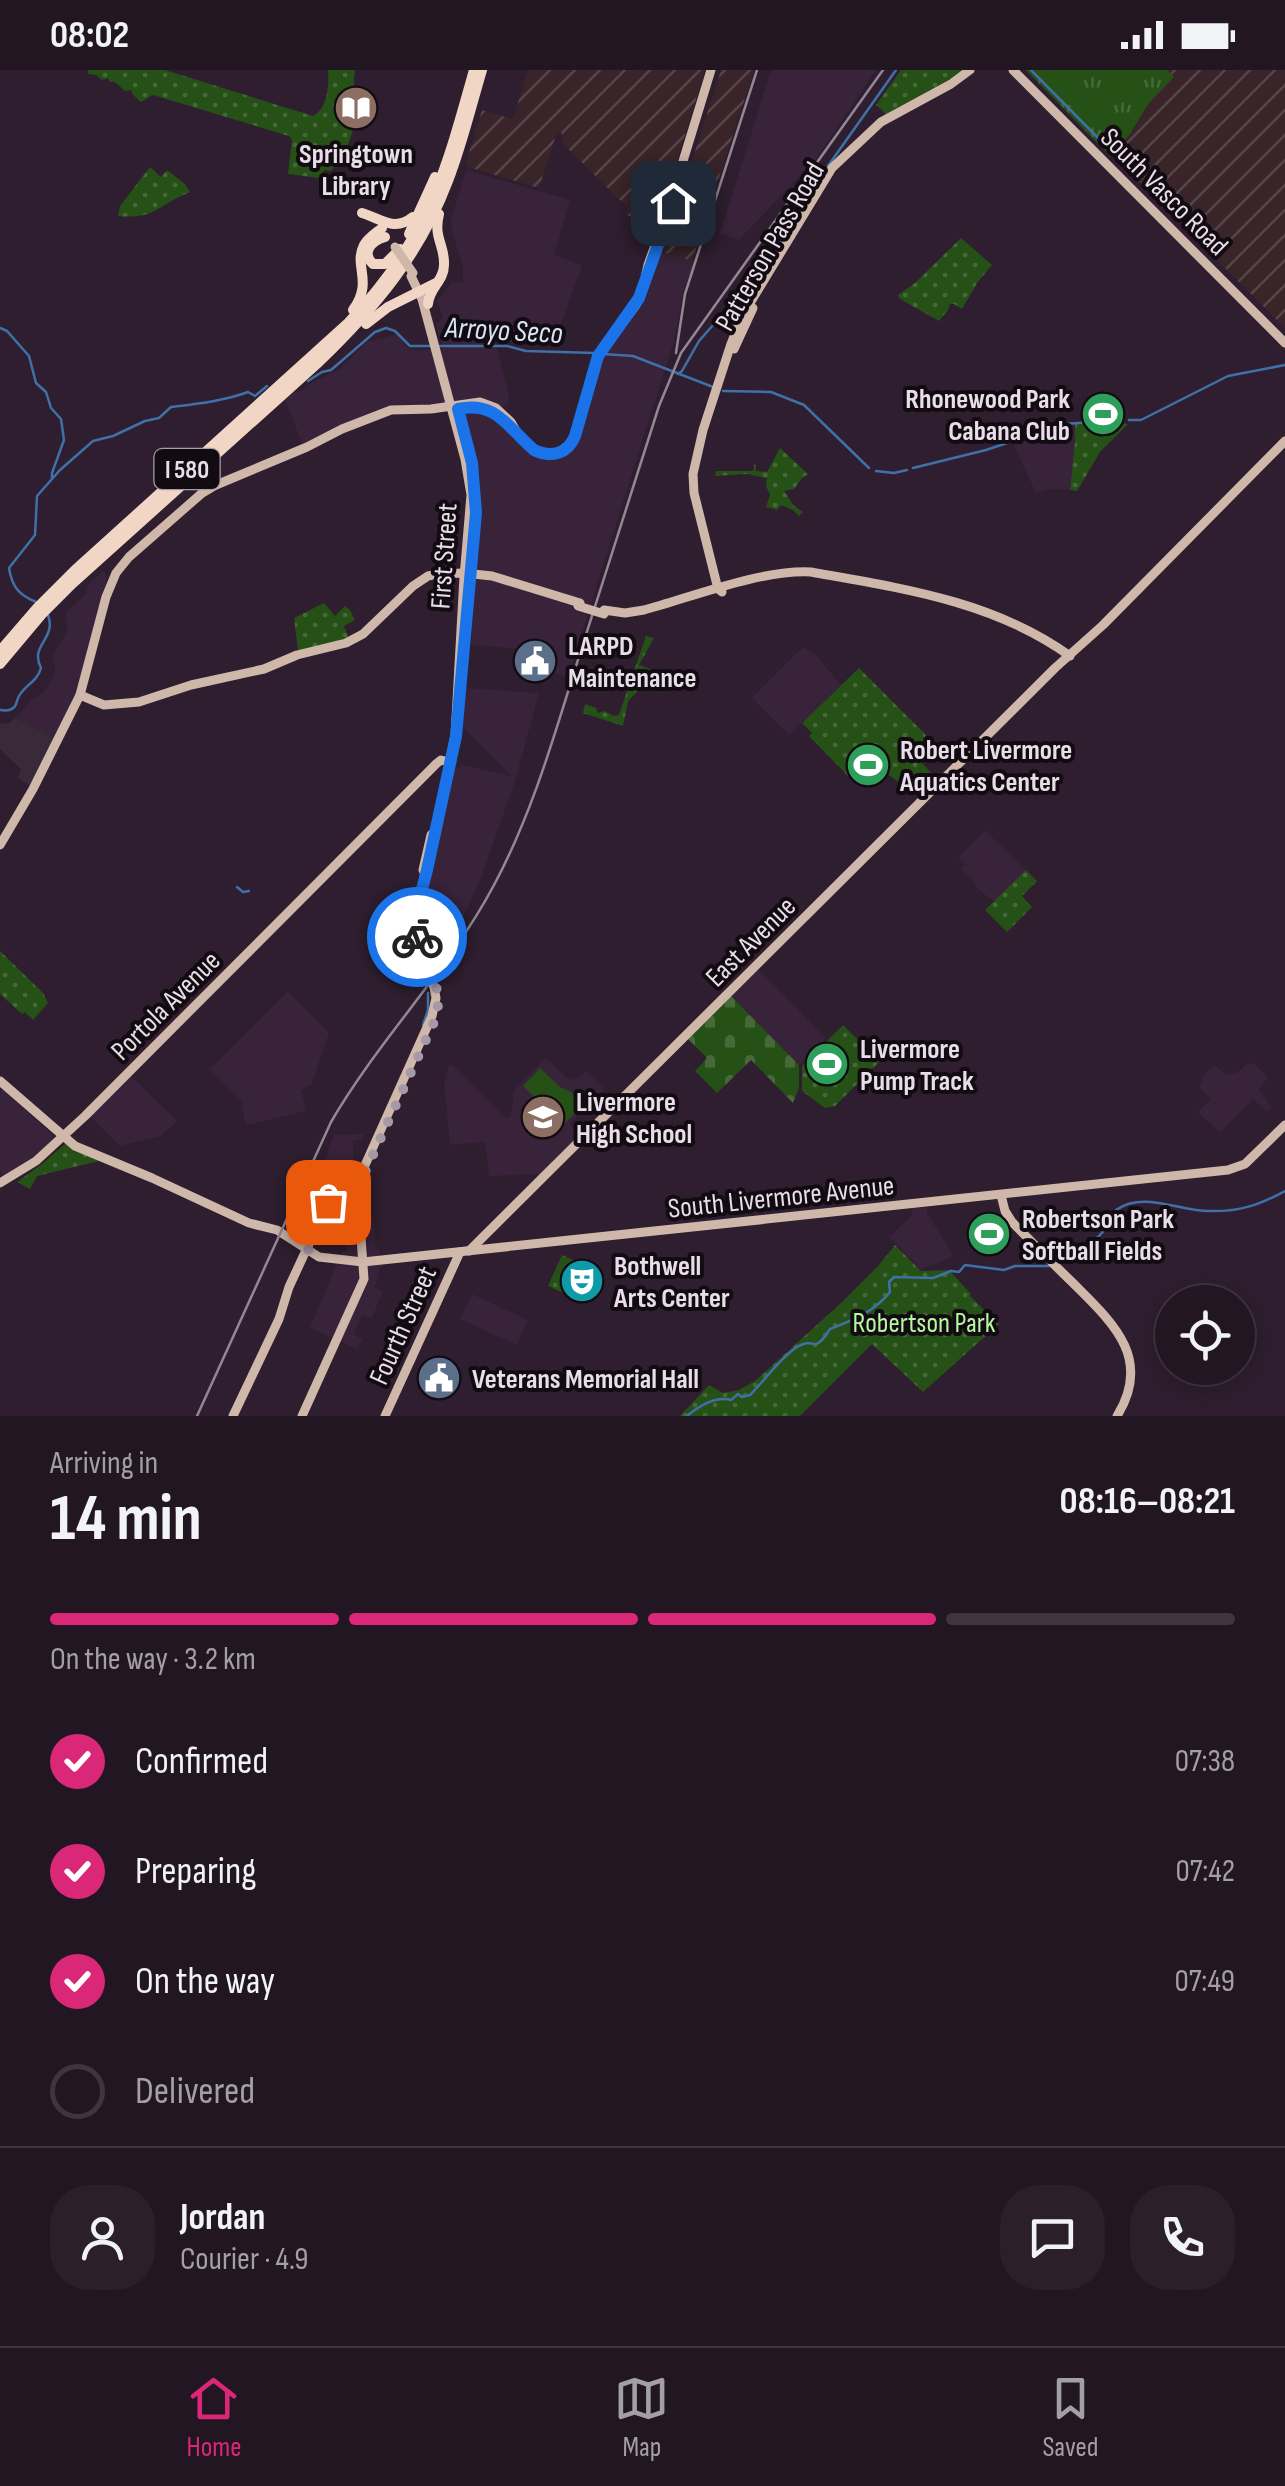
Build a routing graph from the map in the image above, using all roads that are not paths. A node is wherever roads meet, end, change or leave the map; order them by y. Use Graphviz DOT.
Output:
graph roads {
  1 [pos="474,70"];
  2 [pos="482,70"];
  3 [pos="713,70"];
  4 [pos="973,70"];
  5 [pos="1016,70"];
  6 [pos="458,123"];
  7 [pos="450,174"];
  8 [pos="418,212"];
  9 [pos="362,213"];
  10 [pos="384,233"];
  11 [pos="436,283"];
  12 [pos="422,290"];
  13 [pos="428,304"];
  14 [pos="329,340"];
  15 [pos="1285,340"];
  16 [pos="437,346"];
  17 [pos="319,362"];
  18 [pos="454,408"];
  19 [pos="1285,441"];
  20 [pos="467,575"];
  21 [pos="721,590"];
  22 [pos="44,606"];
  23 [pos="1023,632"];
  24 [pos="1042,636"];
  25 [pos="0,651"];
  26 [pos="1066,657"];
  27 [pos="0,664"];
  28 [pos="82,696"];
  29 [pos="458,711"];
  30 [pos="449,765"];
  31 [pos="433,767"];
  32 [pos="0,848"];
  33 [pos="277,924"];
  34 [pos="0,1078"];
  35 [pos="1285,1125"];
  36 [pos="65,1136"];
  37 [pos="112,1160"];
  38 [pos="36,1161"];
  39 [pos="23,1175"];
  40 [pos="0,1185"];
  41 [pos="358,1193"];
  42 [pos="1001,1195"];
  43 [pos="679,1219"];
  44 [pos="666,1230"];
  45 [pos="309,1248"];
  46 [pos="464,1251"];
  47 [pos="363,1262"];
  48 [pos="287,1292"];
  49 [pos="277,1314"];
  50 [pos="235,1416"];
  51 [pos="302,1416"];
  52 [pos="386,1416"];
  53 [pos="1117,1416"];
  1 -- 6 [label="highway, I 580"];
  2 -- 7 [label="highway, I 580"];
  3 -- 18 [label="main road"];
  4 -- 21 [label="main road, Patterson Pass Road"];
  5 -- 15 [label="main road, South Vasco Road"];
  6 -- 8 [label="highway"];
  6 -- 14 [label="highway, I 580"];
  7 -- 11 [label="highway"];
  7 -- 17 [label="highway, I 580"];
  8 -- 9 [label="highway"];
  8 -- 10 [label="highway"];
  10 -- 12 [label="main road, First Street, bridge"];
  10 -- 14 [label="highway"];
  11 -- 12 [label="highway"];
  11 -- 13 [label="highway"];
  12 -- 13 [label="main road, First Street"];
  12 -- 16 [label="main road, First Street"];
  12 -- 17 [label="highway"];
  13 -- 16 [label="main road, First Street"];
  14 -- 22 [label="highway, I 580"];
  16 -- 18 [label="main road, First Street"];
  17 -- 22 [label="highway, I 580"];
  18 -- 20 [label="main road, First Street"];
  18 -- 28 [label="main road"];
  19 -- 26 [label="main road, East Avenue"];
  20 -- 21 [label="main road, bridge"];
  20 -- 28 [label="main road"];
  20 -- 29 [label="main road, First Street"];
  21 -- 23 [label="main road"];
  21 -- 24 [label="main road"];
  22 -- 25 [label="highway, I 580"];
  22 -- 27 [label="highway, I 580"];
  23 -- 24 [label="main road"];
  23 -- 26 [label="main road"];
  24 -- 26 [label="main road"];
  26 -- 46 [label="main road, East Avenue"];
  28 -- 32 [label="main road"];
  29 -- 30 [label="main road, First Street"];
  29 -- 31 [label="main road"];
  30 -- 31 [label="main road, Portola Avenue"];
  30 -- 33 [label="main road, Portola Avenue"];
  30 -- 41 [label="main road, First Street, bridge"];
  31 -- 33 [label="main road, Portola Avenue"];
  33 -- 36 [label="main road, Portola Avenue"];
  34 -- 36 [label="main road"];
  35 -- 42 [label="main road, South Livermore Avenue"];
  36 -- 37 [label="main road"];
  36 -- 37 [label="main road"];
  36 -- 38 [label="main road, Portola Avenue"];
  36 -- 39 [label="main road, Portola Avenue"];
  37 -- 45 [label="main road, South Livermore Avenue"];
  38 -- 39 [label="main road"];
  38 -- 40 [label="main road, Portola Avenue"];
  39 -- 40 [label="main road, Portola Avenue"];
  41 -- 45 [label="main road"];
  41 -- 47 [label="main road, First Street"];
  42 -- 44 [label="main road, South Livermore Avenue"];
  42 -- 53 [label="main road"];
  43 -- 44 [label="main road"];
  44 -- 46 [label="main road, South Livermore Avenue"];
  45 -- 47 [label="main road, South Livermore Avenue"];
  45 -- 48 [label="main road"];
  45 -- 50 [label="main road"];
  46 -- 47 [label="main road, South Livermore Avenue"];
  46 -- 52 [label="main road, Fourth Street"];
  47 -- 51 [label="main road, First Street"];
  48 -- 49 [label="main road"];
  48 -- 50 [label="main road"];
}
